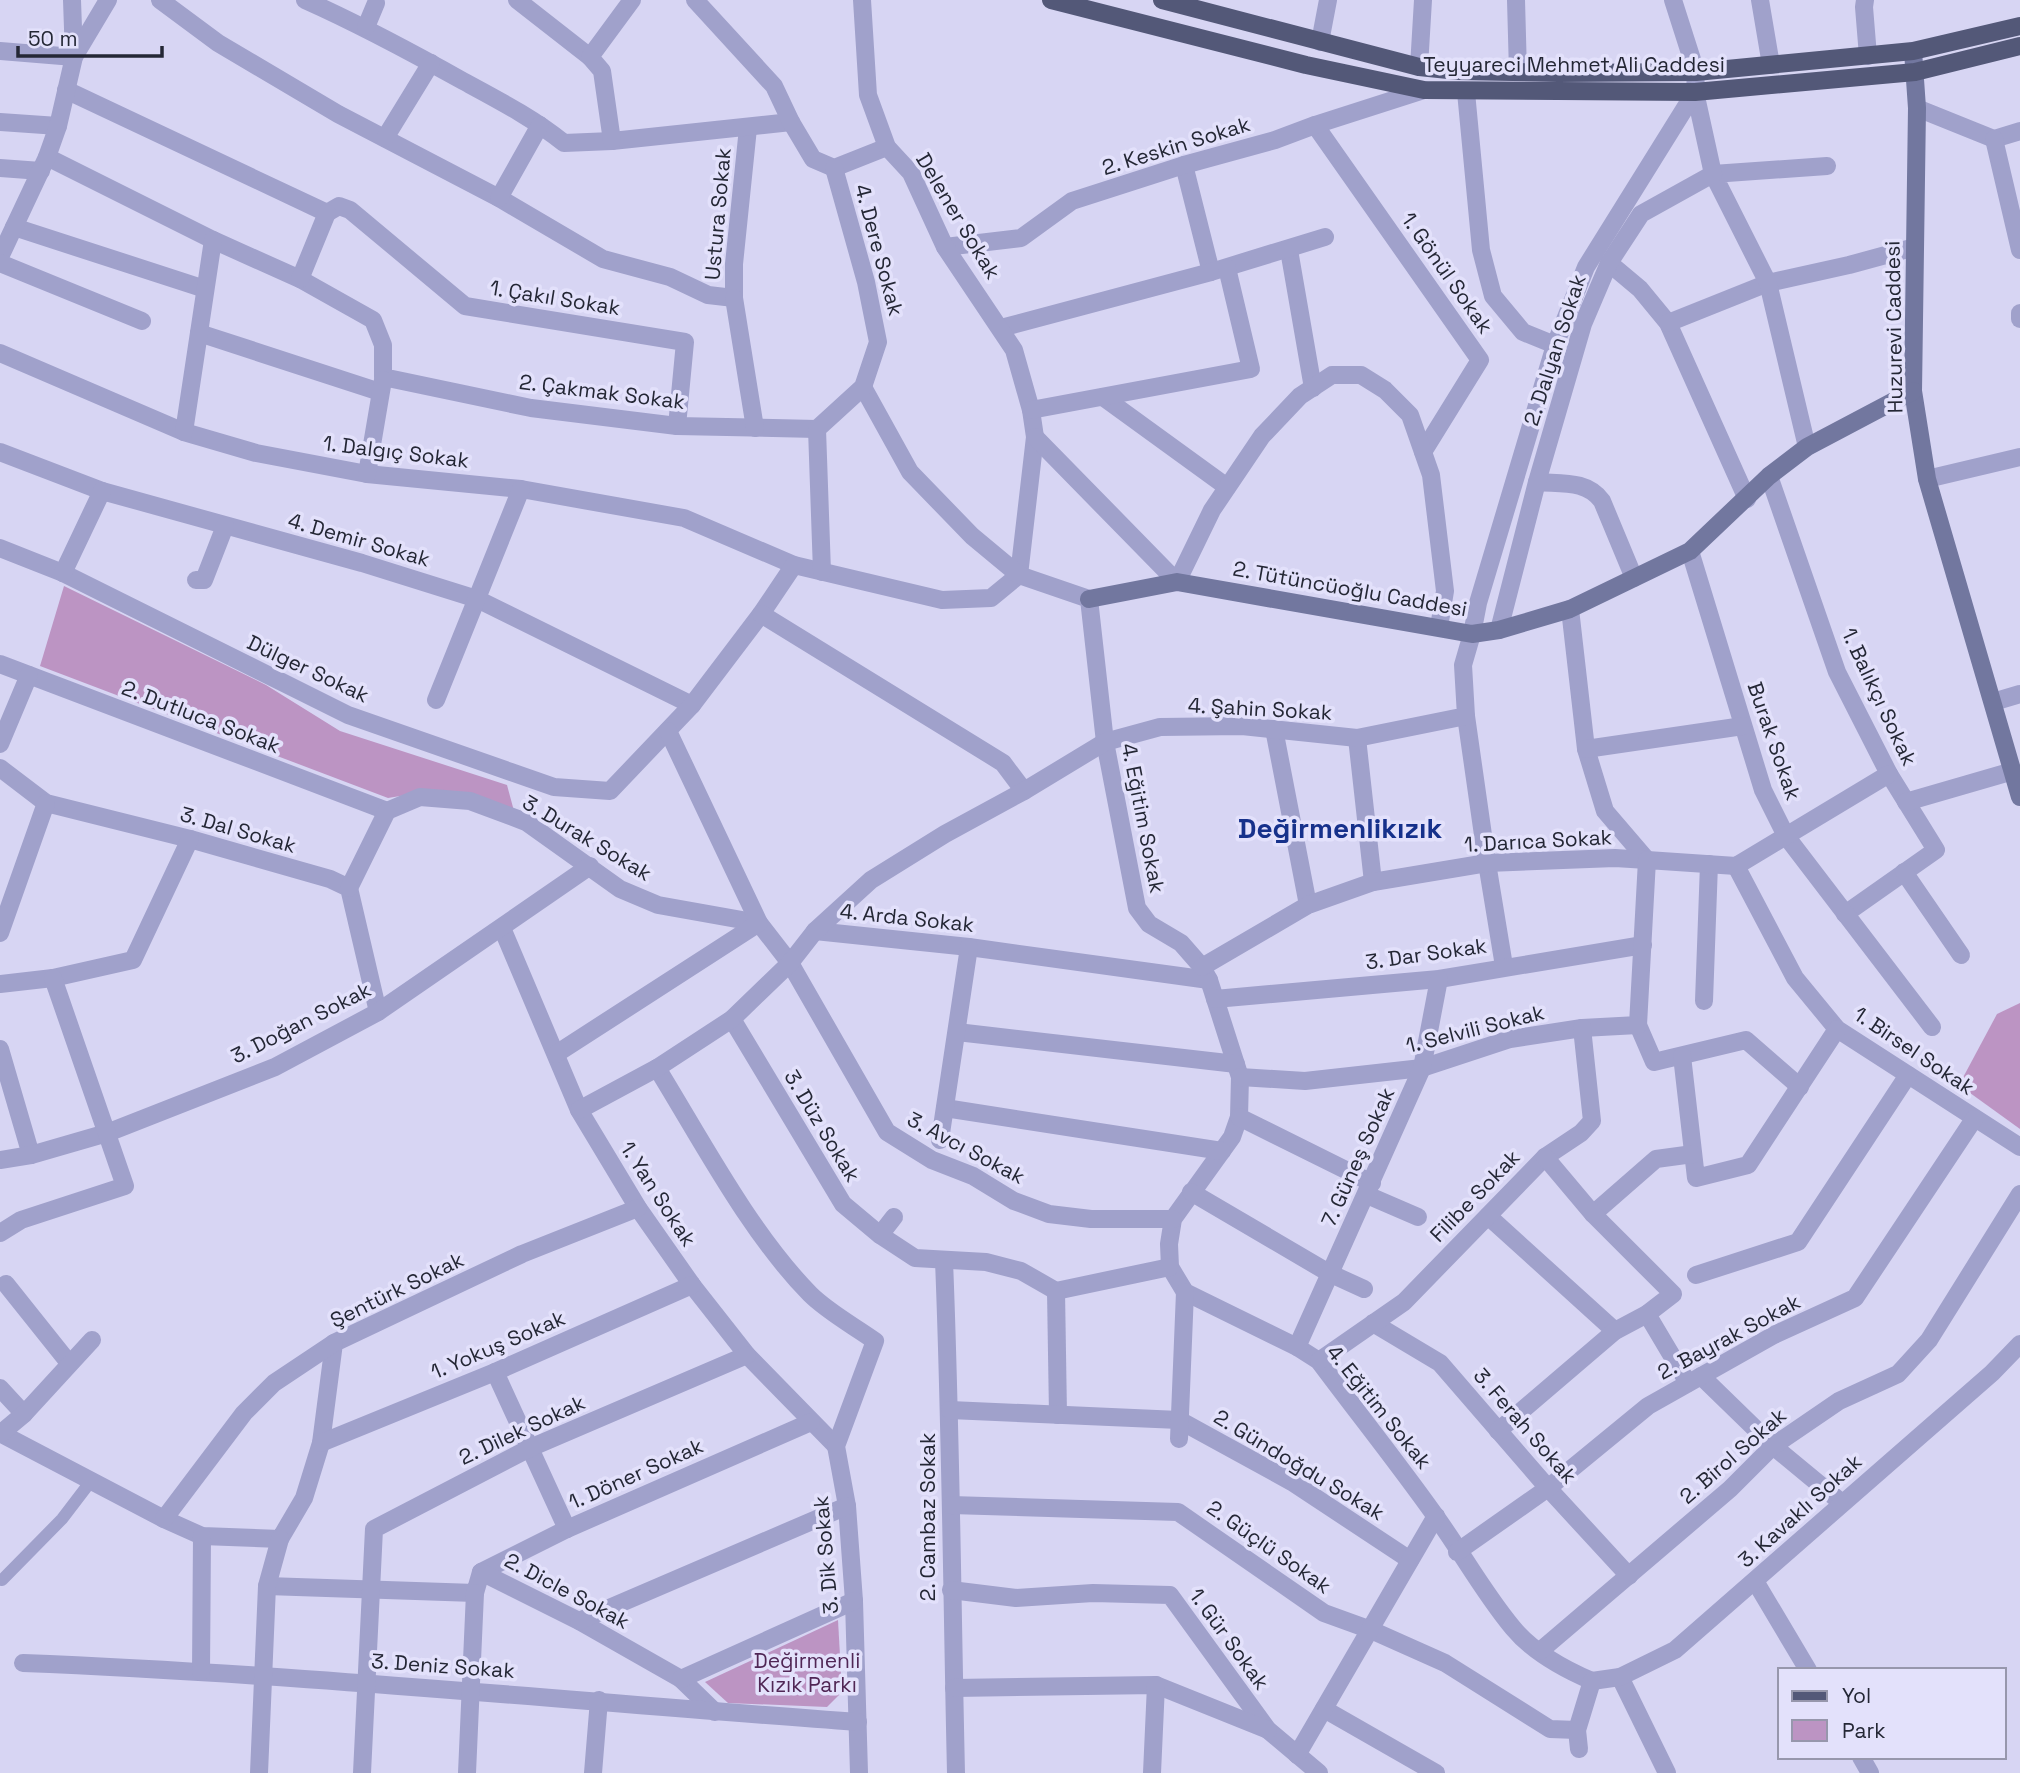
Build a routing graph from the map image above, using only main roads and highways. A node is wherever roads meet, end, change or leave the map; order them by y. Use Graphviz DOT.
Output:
graph roads {
  1 [pos="1051,0"];
  2 [pos="1162,0"];
  3 [pos="2020,26"];
  4 [pos="2020,46"];
  1 -- 4 [label="main road, Teyyareci Mehmet Ali Caddesi"];
  2 -- 3 [label="main road, Teyyareci Mehmet Ali Caddesi"];
}
